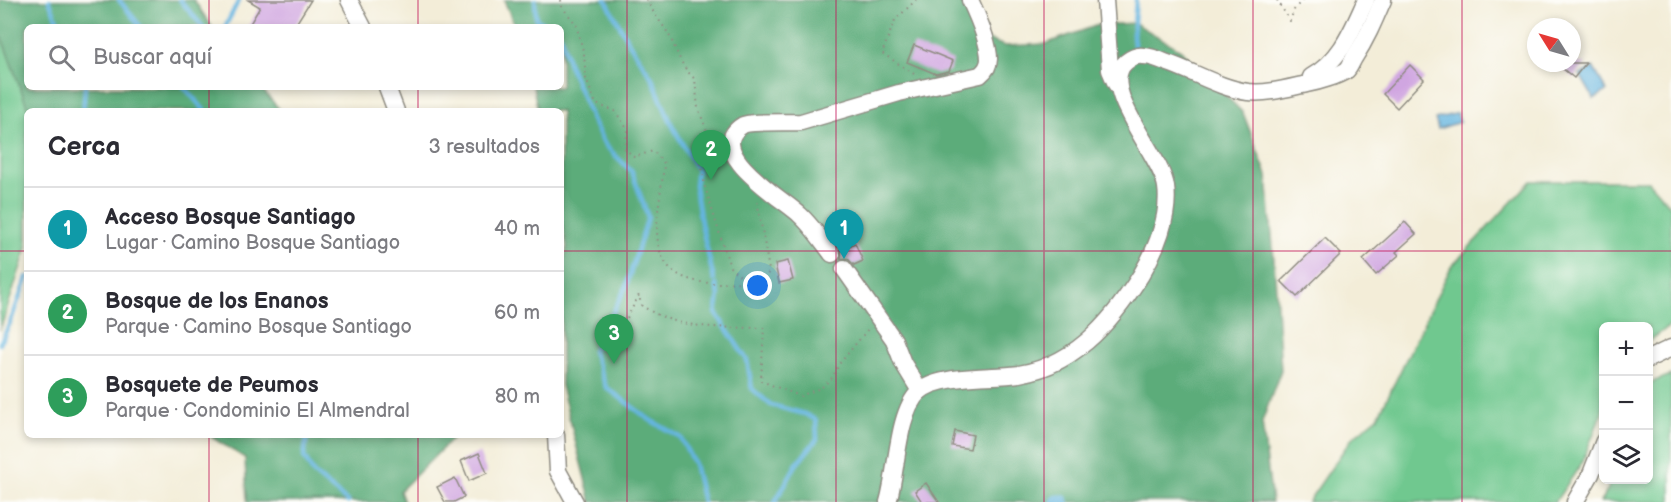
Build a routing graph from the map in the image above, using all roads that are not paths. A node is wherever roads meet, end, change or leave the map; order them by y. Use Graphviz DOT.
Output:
graph roads {
  1 [pos="349,0"];
  2 [pos="970,0"];
  3 [pos="1105,0"];
  4 [pos="1366,0"];
  5 [pos="1383,0"];
  6 [pos="361,24"];
  7 [pos="1292,87"];
  8 [pos="388,90"];
  9 [pos="1119,90"];
  10 [pos="395,108"];
  11 [pos="832,254"];
  12 [pos="844,269"];
  13 [pos="1671,348"];
  14 [pos="1653,357"];
  15 [pos="920,391"];
  16 [pos="556,438"];
  17 [pos="1599,454"];
  18 [pos="575,502"];
  19 [pos="888,502"];
  20 [pos="1575,502"];
  1 -- 6 [label="street"];
  2 -- 11 [label="street"];
  3 -- 9 [label="street"];
  4 -- 7 [label="street"];
  5 -- 7 [label="street"];
  7 -- 9 [label="street"];
  8 -- 10 [label="street"];
  9 -- 15 [label="street"];
  12 -- 15 [label="street"];
  13 -- 14 [label="street"];
  15 -- 19 [label="street"];
  16 -- 18 [label="street"];
  17 -- 20 [label="street"];
}
